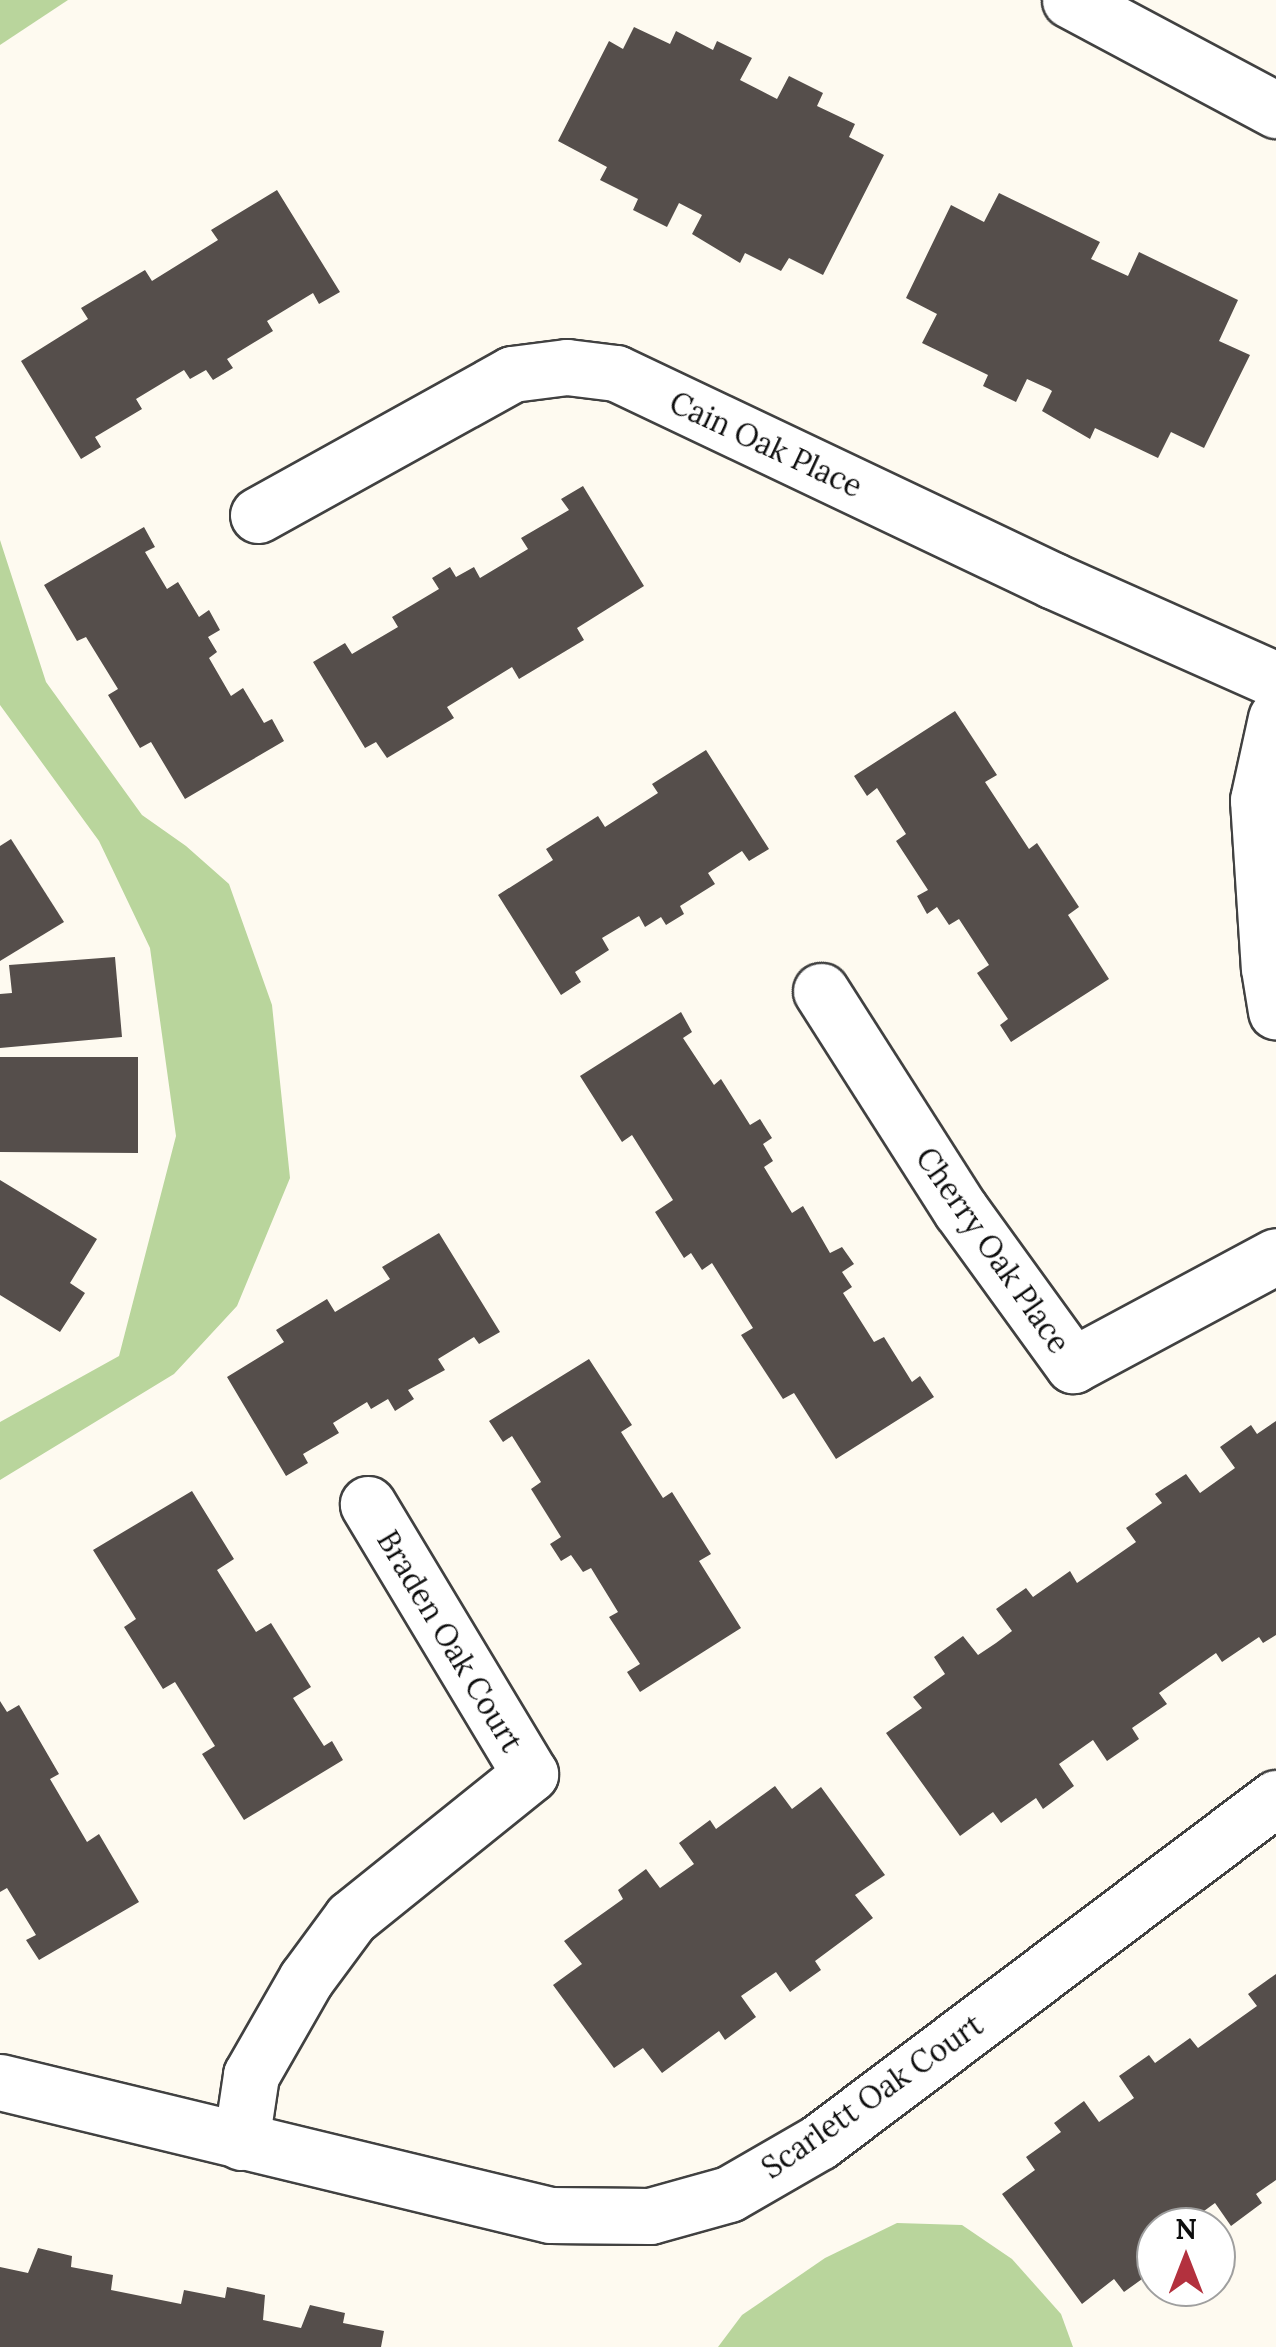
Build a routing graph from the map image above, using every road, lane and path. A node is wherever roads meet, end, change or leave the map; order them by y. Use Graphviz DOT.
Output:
graph roads {
  1 [pos="1070,0"];
  2 [pos="1276,110"];
  3 [pos="258,515"];
  4 [pos="1276,680"];
  5 [pos="1276,718"];
  6 [pos="822,990"];
  7 [pos="1276,1011"];
  8 [pos="1276,1256"];
  9 [pos="368,1504"];
  10 [pos="1276,1798"];
  11 [pos="0,2082"];
  12 [pos="241,2142"];
  1 -- 2 [label="street"];
  3 -- 4 [label="street, Cain Oak Place"];
  5 -- 7 [label="street"];
  6 -- 8 [label="street, Cherry Oak Place"];
  9 -- 12 [label="street, Braden Oak Court"];
  10 -- 12 [label="street, Scarlett Oak Court"];
  11 -- 12 [label="street, Scarlett Oak Court"];
}
